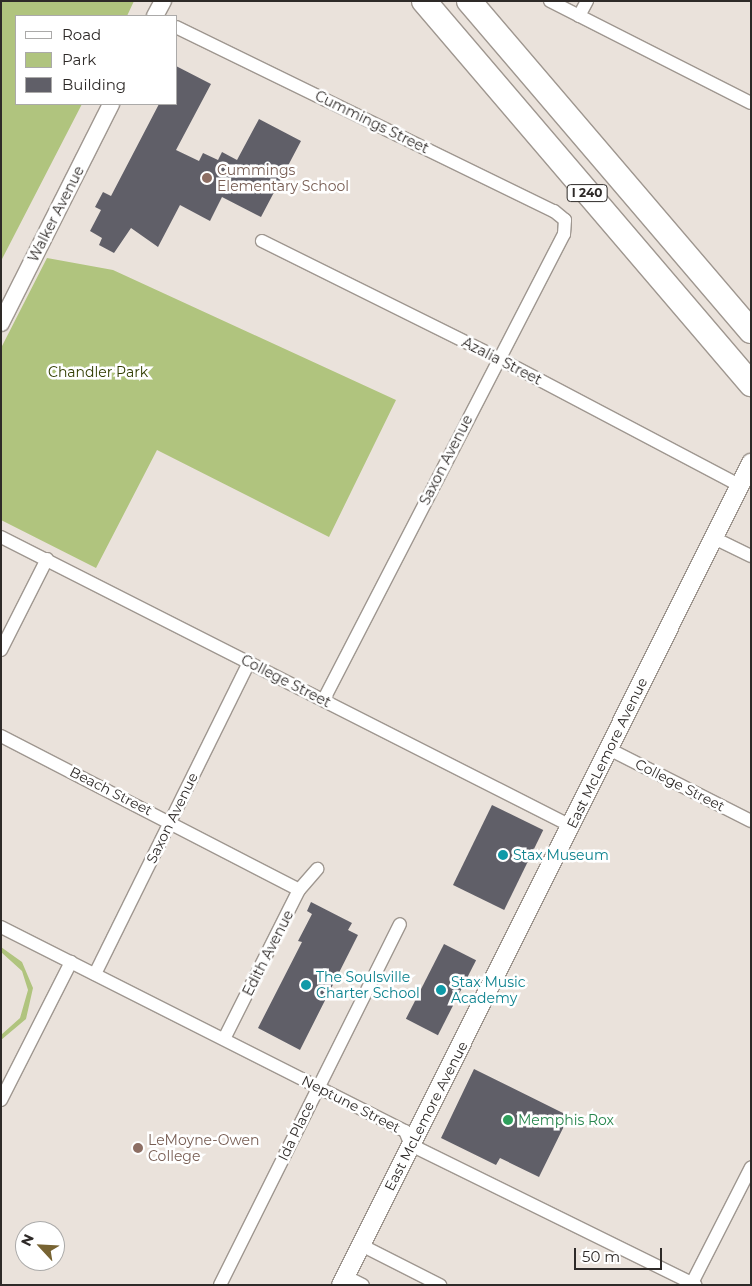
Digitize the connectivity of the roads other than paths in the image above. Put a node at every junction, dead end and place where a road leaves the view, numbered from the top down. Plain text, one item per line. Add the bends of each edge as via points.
1 (163, 1) edge
2 (424, 1) edge
3 (469, 1) edge
4 (550, 1) edge
5 (587, 1) edge
6 (156, 15) edge
7 (580, 16) junction
8 (178, 28) edge
9 (751, 103) edge
10 (110, 105) edge
11 (565, 220) joint
12 (262, 241) dead end
13 (1, 323) edge
14 (751, 331) edge
15 (498, 358) junction
16 (751, 384) edge
17 (751, 463) edge
18 (739, 486) junction
19 (1, 537) edge
20 (714, 538) junction
21 (751, 556) edge
22 (46, 559) junction
23 (1, 650) edge
24 (249, 662) junction
25 (324, 699) junction
26 (1, 736) edge
27 (609, 749) junction
28 (170, 821) junction
29 (751, 821) edge
30 (571, 826) junction
31 (318, 870) dead end
32 (299, 890) junction
33 (400, 924) dead end
34 (1, 927) edge
35 (71, 962) junction
36 (95, 974) junction
37 (224, 1040) junction
38 (317, 1087) junction
39 (1, 1100) edge
40 (411, 1145) junction
41 (751, 1166) edge
42 (361, 1245) junction
43 (343, 1280) edge
44 (692, 1284) edge
45 (220, 1285) edge
46 (363, 1285) edge
47 (440, 1285) edge

1 - 6 street
2 - 16 highway, I 240
3 - 14 highway, I 240
4 - 7 street
5 - 7 street
7 - 9 street
8 - 11 street, Cummings Street via 554,211
10 - 13 street, Walker Avenue
11 - 15 street, Saxon Avenue via 564,234
12 - 15 street, Azalia Street
15 - 18 street, Azalia Street
15 - 25 street, Saxon Avenue
17 - 18 main road, East McLemore Avenue
18 - 20 main road, East McLemore Avenue
19 - 22 street, College Street
20 - 21 street
20 - 27 main road, East McLemore Avenue
22 - 23 street
22 - 24 street, College Street
24 - 25 street, College Street
24 - 28 street, Saxon Avenue
25 - 30 street, College Street
26 - 28 street, Beach Street
27 - 29 street, College Street
27 - 30 main road, East McLemore Avenue
28 - 32 street, Beach Street
28 - 36 street, Saxon Avenue
30 - 40 main road, East McLemore Avenue
31 - 32 street, Edith Avenue
32 - 37 street, Edith Avenue
33 - 38 street, Ida Place
34 - 35 street, Neptune Street
35 - 36 street, Neptune Street
35 - 39 street
36 - 37 street, Neptune Street
37 - 38 street, Neptune Street
38 - 40 street, Neptune Street via 406,1131
38 - 45 street, Ida Place
40 - 42 main road, East McLemore Avenue
40 - 44 street, Neptune Street
41 - 44 street
42 - 43 main road, East McLemore Avenue
42 - 47 street
43 - 46 street

